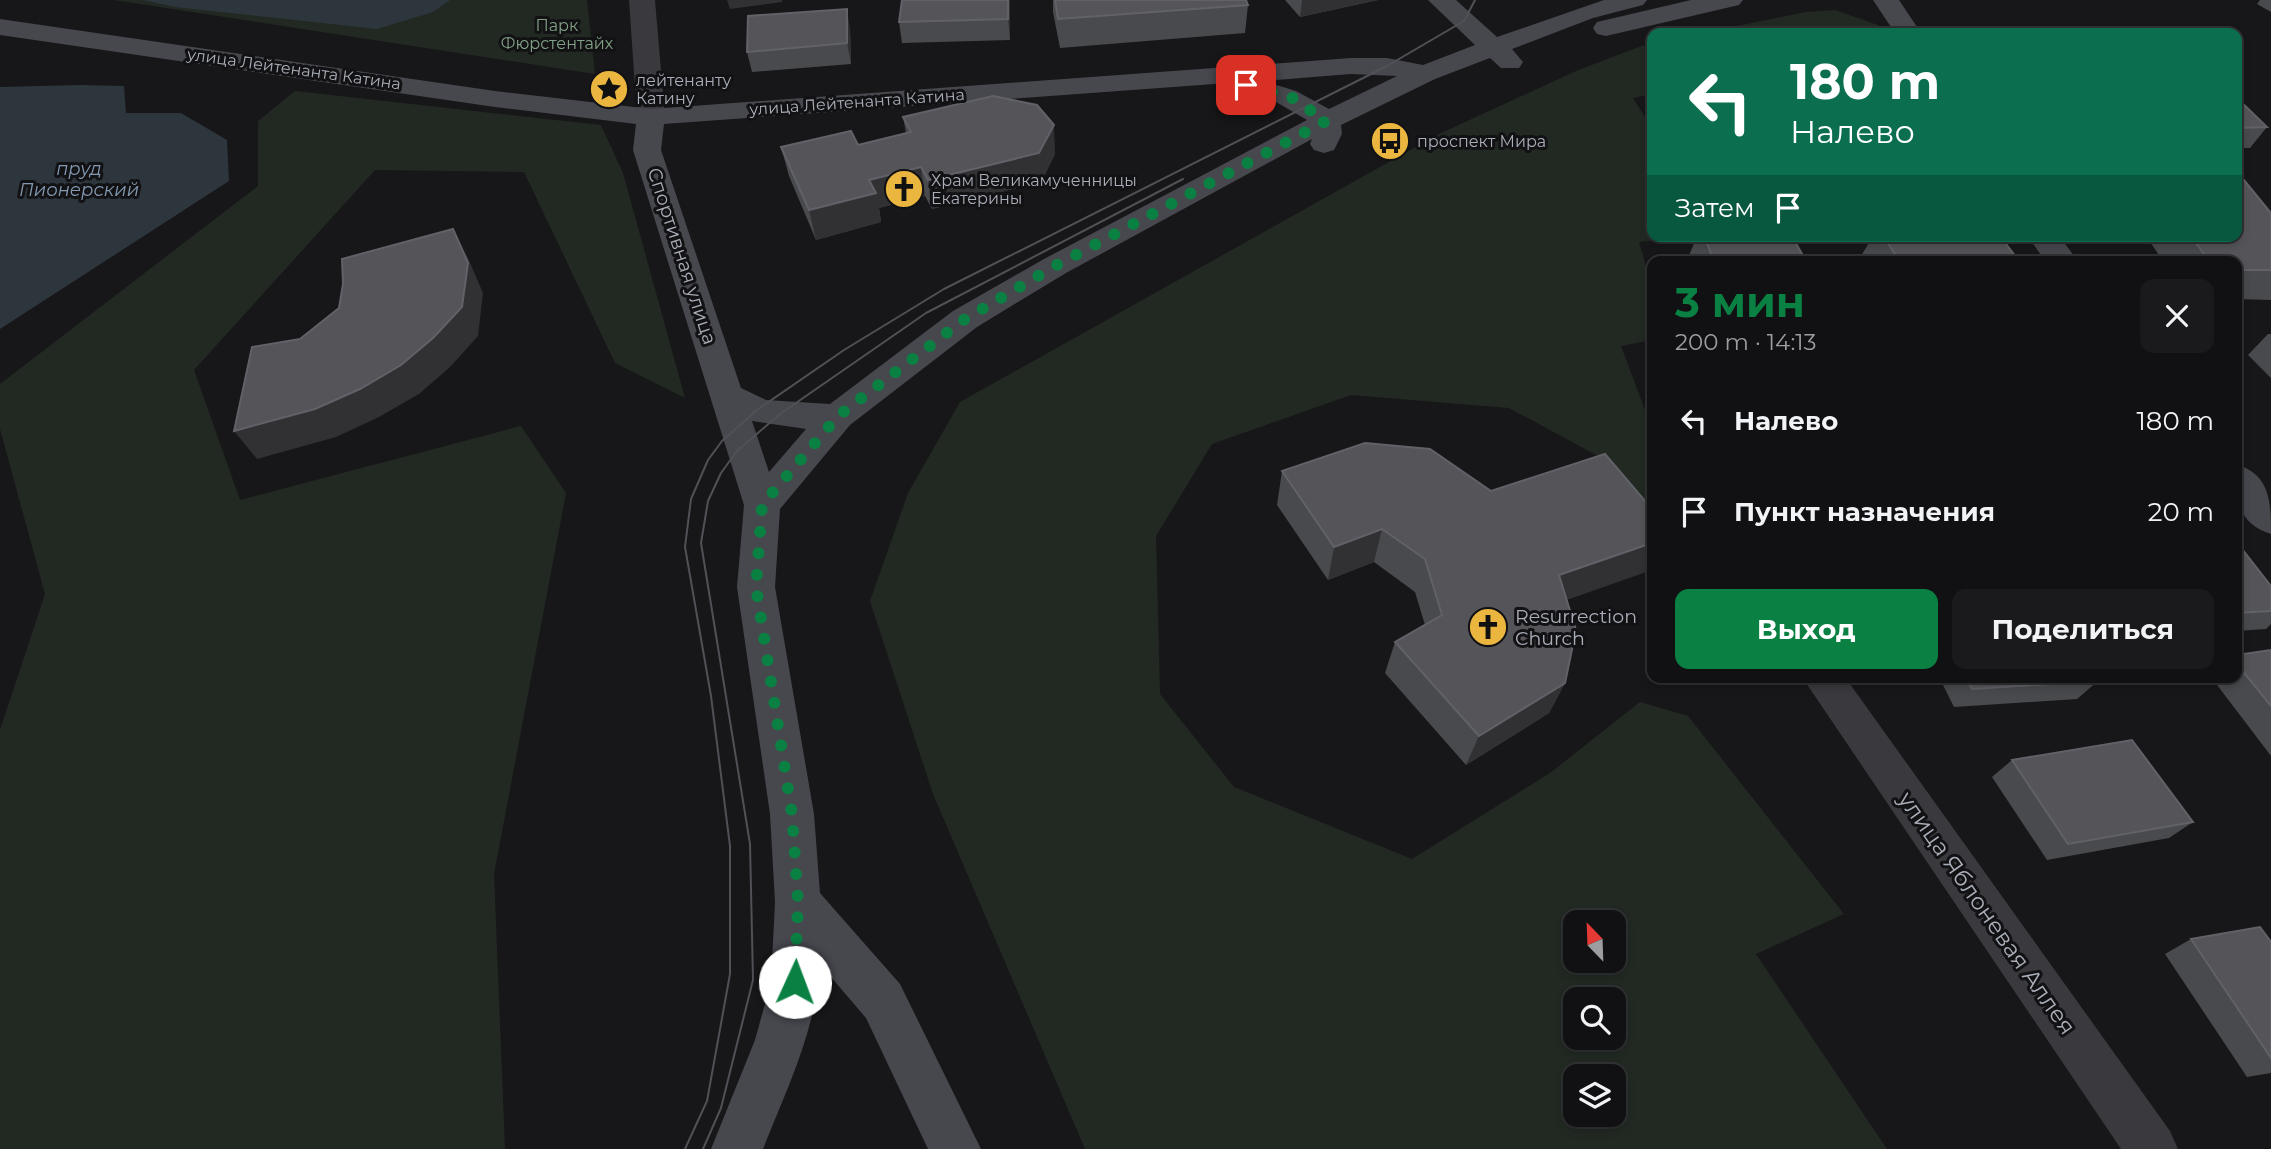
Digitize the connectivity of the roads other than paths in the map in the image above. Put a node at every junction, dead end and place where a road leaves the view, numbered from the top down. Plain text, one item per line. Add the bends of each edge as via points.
1 (642, 0) edge
2 (1441, 0) edge
3 (1634, 0) edge
4 (1730, 0) edge
5 (1886, 0) edge
6 (0, 27) edge
7 (1905, 28) edge
8 (1502, 55) junction
9 (1425, 73) junction
10 (1195, 78) junction
11 (651, 117) junction
12 (1324, 135) junction
13 (2048, 242) edge
14 (2058, 256) edge
15 (727, 395) junction
16 (838, 416) junction
17 (2242, 484) edge
18 (762, 505) junction
19 (2271, 520) edge
20 (1826, 683) edge
21 (798, 902) junction
22 (737, 1149) edge
23 (955, 1149) edge
24 (2152, 1149) edge

1 - 11 street, Спортивная улица
2 - 8 street
3 - 8 street via 1584,13
4 - 8 street
5 - 7 street
6 - 11 street, улица Лейтенанта Катина via 495,99
8 - 9 street
8 - 12 street
9 - 10 street, улица Лейтенанта Катина via 1351,66
9 - 12 street
10 - 11 street, улица Лейтенанта Катина
10 - 12 street via 1262,87 1291,97
11 - 15 street, Спортивная улица via 648,150
12 - 16 street via 1255,185 1055,266 965,319
13 - 14 street
15 - 16 street via 757,410 795,417
15 - 18 street, Спортивная улица
16 - 18 street
17 - 19 street
18 - 21 street via 756,587 792,814
20 - 24 street, улица Яблоневая Аллея
21 - 22 street via 795,982 780,1040
21 - 23 street via 883,1001

